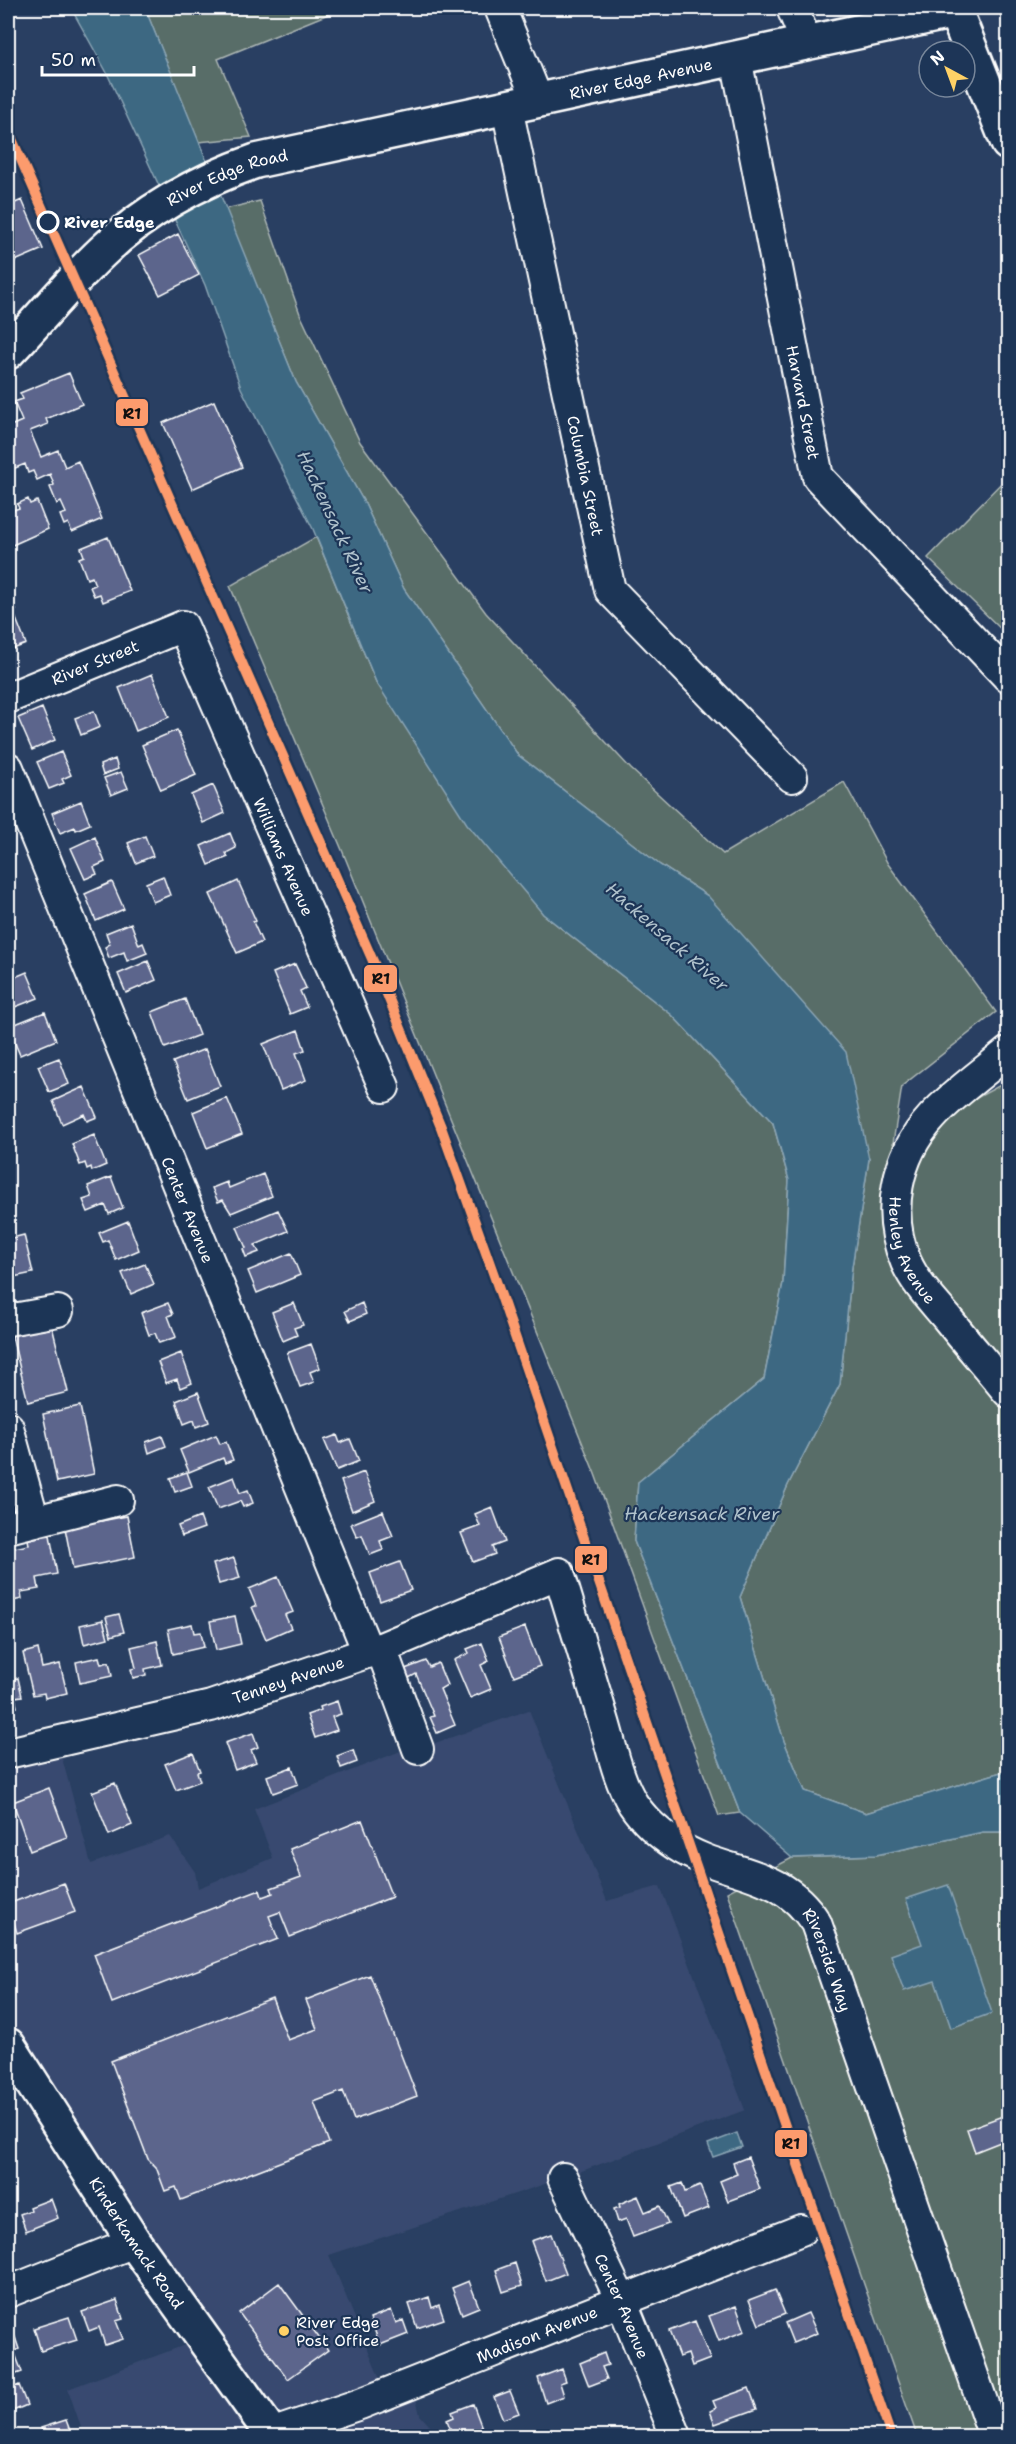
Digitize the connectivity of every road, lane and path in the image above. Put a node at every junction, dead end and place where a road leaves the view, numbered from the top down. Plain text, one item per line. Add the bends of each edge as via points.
1 (500, 8) edge
2 (792, 8) edge
3 (954, 9) edge
4 (807, 43) junction
5 (736, 58) junction
6 (538, 101) junction
7 (1002, 107) edge
8 (507, 108) junction
9 (1008, 143) edge
10 (326, 147) joint
11 (8, 352) edge
12 (183, 626) joint
13 (1008, 677) edge
14 (8, 698) edge
15 (8, 768) edge
16 (792, 777) dead end
17 (1008, 1052) edge
18 (384, 1087) dead end
19 (58, 1311) dead end
20 (8, 1320) edge
21 (1008, 1392) edge
22 (8, 1427) edge
23 (118, 1500) dead end
24 (21, 1524) edge
25 (559, 1573) joint
26 (374, 1650) junction
27 (418, 1749) dead end
28 (8, 1753) edge
29 (8, 2045) edge
30 (563, 2178) dead end
31 (801, 2230) dead end
32 (134, 2242) junction
33 (8, 2292) edge
34 (621, 2300) junction
35 (272, 2435) edge
36 (676, 2436) edge
37 (994, 2436) edge

1 - 6 street
2 - 4 street
3 - 4 main road, River Edge Avenue
3 - 7 main road
4 - 5 main road, River Edge Avenue
5 - 6 main road, River Edge Avenue
5 - 13 street, Harvard Street via 818,477
6 - 8 main road, River Edge Avenue
7 - 9 main road
8 - 10 main road, River Edge Avenue
8 - 16 street, Columbia Street via 610,590
10 - 11 main road, River Edge Road via 256,161 187,189 103,251
12 - 14 street, River Street
12 - 18 street, Williams Avenue
15 - 26 street, Center Avenue
17 - 21 street, Henley Avenue via 941,1108 917,1136 902,1166 895,1208 906,1262 919,1284
19 - 20 street
22 - 24 street
23 - 24 street
25 - 26 street, Tenney Avenue
25 - 37 street, Riverside Way via 618,1769 632,1802 675,1845 776,1883 805,1905 816,1923
26 - 27 street, Center Avenue
26 - 28 street, Tenney Avenue via 211,1706
29 - 32 main road, Kinderkamack Road
30 - 34 street, Center Avenue
31 - 34 street, Madison Avenue
32 - 33 street
32 - 35 main road, Kinderkamack Road
34 - 35 street, Madison Avenue
34 - 36 street, Center Avenue

